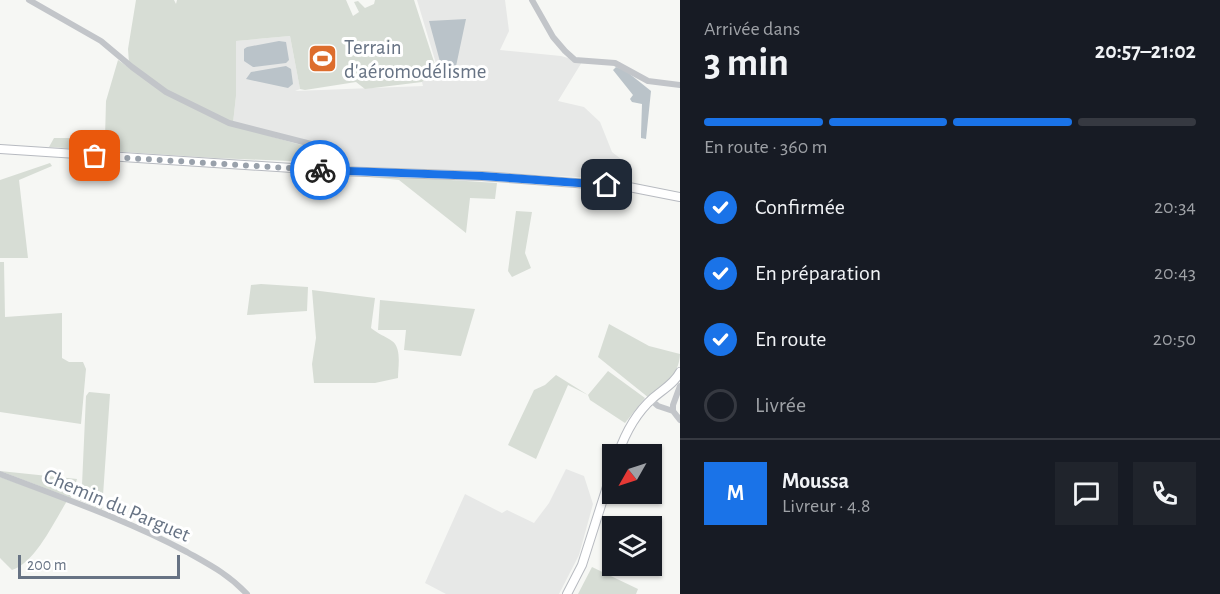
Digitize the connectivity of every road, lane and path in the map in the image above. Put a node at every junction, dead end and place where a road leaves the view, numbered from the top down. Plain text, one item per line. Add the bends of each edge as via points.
1 (29, 0) edge
2 (532, 0) edge
3 (680, 85) edge
4 (0, 149) edge
5 (338, 171) junction
6 (680, 197) edge
7 (679, 379) edge
8 (651, 400) junction
9 (673, 411) junction
10 (680, 420) edge
11 (622, 444) edge
12 (0, 474) edge
13 (602, 502) edge
14 (247, 594) edge
15 (567, 594) edge

1 - 5 street via 101,41 166,92 229,123 311,144 327,155
2 - 3 street via 553,37 575,60 615,63 648,81
4 - 5 street
5 - 6 street via 629,187
7 - 8 street
7 - 9 street
8 - 9 street
8 - 11 street via 640,411
9 - 10 street
12 - 14 street, Chemin du Parguet via 157,536 225,574
13 - 15 street via 582,565

